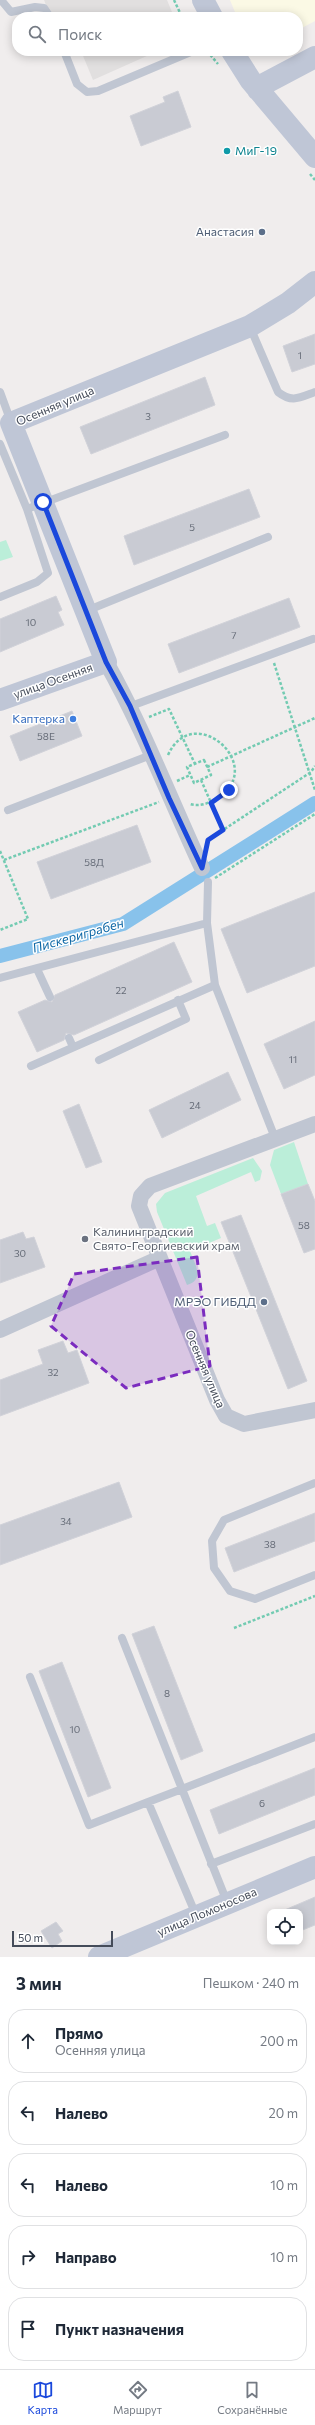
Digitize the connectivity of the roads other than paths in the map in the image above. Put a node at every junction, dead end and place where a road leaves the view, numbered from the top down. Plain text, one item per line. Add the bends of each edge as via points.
1 (1, 0) edge
2 (203, 0) edge
3 (47, 12) edge
4 (209, 12) edge
5 (66, 56) edge
6 (181, 56) edge
7 (235, 56) edge
8 (315, 57) edge
9 (258, 90) junction
10 (315, 157) edge
11 (315, 282) edge
12 (250, 326) junction
13 (0, 392) edge
14 (315, 392) edge
15 (11, 423) junction
16 (225, 435) dead end
17 (0, 444) edge
18 (35, 505) junction
19 (268, 537) dead end
20 (0, 597) edge
21 (85, 611) junction
22 (313, 638) dead end
23 (106, 662) junction
24 (0, 700) edge
25 (130, 706) junction
26 (159, 756) junction
27 (8, 810) dead end
28 (205, 875) joint
29 (207, 923) junction
30 (38, 969) junction
31 (0, 978) edge
32 (215, 985) junction
33 (50, 997) dead end
34 (178, 1000) junction
35 (69, 1038) dead end
36 (73, 1047) junction
37 (99, 1060) dead end
38 (31, 1066) dead end
39 (315, 1124) edge
40 (275, 1138) junction
41 (160, 1258) junction
42 (0, 1330) edge
43 (315, 1410) edge
44 (315, 1483) edge
45 (315, 1575) edge
46 (122, 1638) dead end
47 (30, 1677) dead end
48 (315, 1737) edge
49 (182, 1789) junction
50 (148, 1802) junction
51 (315, 1824) edge
52 (212, 1864) junction
53 (315, 1867) edge
54 (227, 1903) junction
55 (196, 1916) junction
56 (99, 1957) edge

1 - 3 lane via 11,12 35,7 44,8
2 - 4 street
5 - 6 lane via 77,84 87,92 98,91
7 - 9 street
8 - 9 street via 264,84
9 - 10 street
11 - 12 street, Осенняя улица via 288,303
12 - 14 lane via 278,392 286,399 297,399
12 - 15 street, Осенняя улица
13 - 15 lane
15 - 18 street, Осенняя улица
16 - 18 lane
17 - 18 lane
18 - 20 lane via 48,573 38,582
18 - 21 street, Осенняя улица
19 - 21 lane
21 - 23 street, Осенняя улица
22 - 25 lane
23 - 24 street, улица Осенняя
23 - 25 street, Осенняя улица
25 - 26 street, Осенняя улица
26 - 27 lane
26 - 28 street, Осенняя улица via 170,791
28 - 29 lane
29 - 30 lane
29 - 32 lane
30 - 31 lane
30 - 33 lane
32 - 34 lane
32 - 40 lane
34 - 36 lane
34 - 37 lane via 186,1019
35 - 36 lane
36 - 38 lane
39 - 40 street, Осенняя улица
40 - 41 street, Осенняя улица via 150,1186 141,1196 139,1206
41 - 42 street
41 - 43 street, Осенняя улица via 217,1400 226,1416 244,1424
44 - 45 lane via 224,1520 212,1541 214,1568 230,1591 255,1599
46 - 49 lane
47 - 50 lane via 89,1825
48 - 49 lane
49 - 50 lane
49 - 52 lane
50 - 55 lane
51 - 52 lane
52 - 54 lane
53 - 54 street, улица Ломоносова
54 - 55 street, улица Ломоносова
55 - 56 street, улица Ломоносова

